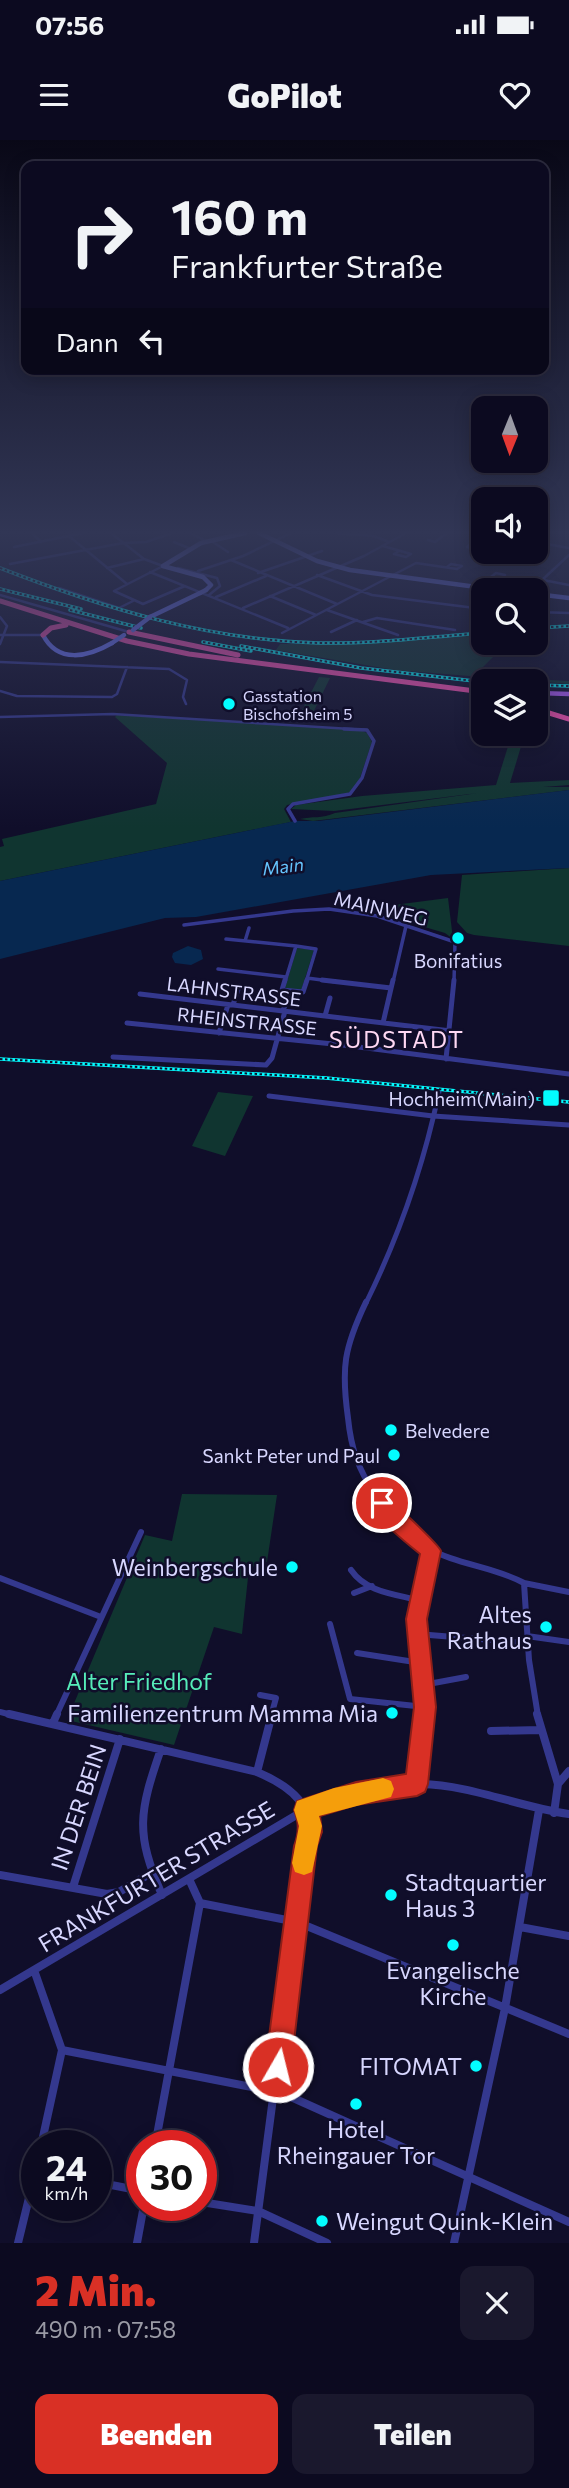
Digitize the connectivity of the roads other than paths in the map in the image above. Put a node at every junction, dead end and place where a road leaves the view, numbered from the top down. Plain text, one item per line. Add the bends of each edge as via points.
1 (42, 631) edge
2 (49, 631) edge
3 (92, 631) edge
4 (106, 631) edge
5 (125, 631) edge
6 (388, 631) edge
7 (128, 632) junction
8 (2, 635) edge
9 (43, 635) junction
10 (398, 635) dead end
11 (0, 644) edge
12 (0, 662) edge
13 (127, 667) junction
14 (309, 669) junction
15 (441, 686) junction
16 (464, 687) junction
17 (471, 688) edge
18 (471, 689) edge
19 (0, 691) edge
20 (548, 693) edge
21 (569, 694) edge
22 (186, 704) dead end
23 (548, 714) edge
24 (0, 717) edge
25 (569, 720) edge
26 (295, 821) dead end
27 (184, 925) dead end
28 (406, 926) junction
29 (249, 928) dead end
30 (226, 939) dead end
31 (245, 941) junction
32 (296, 946) junction
33 (218, 969) dead end
34 (286, 977) junction
35 (307, 978) junction
36 (239, 986) dead end
37 (391, 988) junction
38 (290, 991) junction
39 (140, 994) dead end
40 (330, 998) dead end
41 (231, 1005) junction
42 (284, 1011) junction
43 (325, 1016) junction
44 (127, 1023) dead end
45 (383, 1023) junction
46 (451, 1031) junction
47 (219, 1033) junction
48 (278, 1040) junction
49 (113, 1057) dead end
50 (446, 1059) junction
51 (569, 1074) edge
52 (439, 1092) dead end
53 (269, 1096) dead end
54 (433, 1116) junction
55 (569, 1125) edge
56 (375, 1494) dead end
57 (380, 1501) dead end
58 (141, 1532) dead end
59 (431, 1551) junction
60 (351, 1570) dead end
61 (0, 1578) edge
62 (524, 1583) junction
63 (372, 1586) junction
64 (569, 1592) edge
65 (354, 1593) dead end
66 (418, 1600) junction
67 (102, 1617) junction
68 (330, 1624) dead end
69 (417, 1634) junction
70 (527, 1640) junction
71 (569, 1642) edge
72 (357, 1653) dead end
73 (421, 1663) junction
74 (466, 1677) dead end
75 (423, 1685) junction
76 (260, 1695) dead end
77 (425, 1707) junction
78 (0, 1713) edge
79 (53, 1724) junction
80 (541, 1730) junction
81 (491, 1731) dead end
82 (120, 1739) junction
83 (161, 1749) junction
84 (569, 1771) edge
85 (257, 1772) junction
86 (417, 1784) junction
87 (558, 1784) junction
88 (305, 1810) junction
89 (539, 1810) junction
90 (554, 1813) junction
91 (569, 1814) edge
92 (151, 1873) junction
93 (0, 1875) edge
94 (189, 1879) junction
95 (73, 1886) junction
96 (162, 1895) junction
97 (200, 1903) junction
98 (297, 1923) junction
99 (520, 1927) junction
100 (569, 1936) edge
101 (34, 1970) junction
102 (0, 1990) edge
103 (505, 2007) junction
104 (569, 2034) edge
105 (62, 2050) junction
106 (168, 2070) junction
107 (275, 2091) junction
108 (44, 2130) edge
109 (158, 2130) edge
110 (468, 2175) junction
111 (217, 2205) edge
112 (258, 2211) junction
113 (23, 2221) edge
114 (141, 2221) edge
115 (569, 2222) edge
116 (18, 2243) edge
117 (137, 2243) edge
118 (254, 2243) edge
119 (327, 2243) edge
120 (454, 2243) edge

1 - 9 highway
2 - 9 highway
3 - 15 highway via 201,656
4 - 14 highway via 147,644
5 - 7 street
6 - 10 street
7 - 9 street, bridge via 81,656 53,651
7 - 14 highway
8 - 9 street
8 - 11 street
12 - 13 street
13 - 19 street via 112,697 17,696
13 - 22 street via 178,673 187,680
14 - 16 highway
15 - 16 highway
15 - 18 highway
16 - 17 highway
20 - 21 main road
23 - 25 highway
24 - 26 street via 113,714 367,730 374,741 358,789 348,796 293,804 288,809
27 - 28 street, MAINWEG via 330,909
28 - 37 street
28 - 46 street, MAINWEG via 455,942
29 - 31 street
30 - 31 street
31 - 32 street
32 - 34 street
32 - 35 street via 316,949
33 - 34 street
34 - 38 street via 282,990
35 - 37 street
35 - 38 street via 303,992
36 - 41 street
37 - 45 street
38 - 42 street
39 - 41 street, LAHNSTRASSE
40 - 43 street, LAHNSTRASSE
41 - 42 street, LAHNSTRASSE
41 - 47 street
42 - 43 street, LAHNSTRASSE
42 - 48 street
43 - 45 street, LAHNSTRASSE
44 - 47 street, RHEINSTRASSE
45 - 46 street, LAHNSTRASSE
46 - 50 street, MAINWEG
47 - 48 street, RHEINSTRASSE
48 - 49 street via 272,1058 262,1066
48 - 50 street, RHEINSTRASSE
50 - 51 street, RHEINSTRASSE
52 - 54 street
53 - 54 street
54 - 55 street
54 - 56 street via 396,1242 359,1315 343,1364 350,1446 356,1466
57 - 59 street
58 - 67 street
59 - 62 street via 506,1572
59 - 66 street
60 - 63 street
61 - 67 street
62 - 64 street
62 - 70 street
63 - 65 street
63 - 66 street
66 - 69 street
67 - 79 street
68 - 77 street via 350,1699
69 - 70 street
69 - 73 street
70 - 71 street
70 - 80 street via 530,1686
72 - 73 street
73 - 75 street
74 - 75 street
75 - 77 street
76 - 85 street via 276,1698
77 - 86 street
78 - 79 street
79 - 82 street
80 - 81 street
80 - 87 street
82 - 83 street
82 - 95 street, IN DER BEIN
83 - 85 street
83 - 92 street via 140,1814
84 - 87 street
85 - 88 street via 283,1787
86 - 88 street, FRANKFURTER STRASSE via 356,1794
86 - 89 street, FRANKFURTER STRASSE
87 - 90 street
88 - 94 street, FRANKFURTER STRASSE
88 - 98 street via 311,1826
89 - 90 street
89 - 99 street
90 - 91 street
92 - 95 street via 119,1892 107,1894
92 - 96 street
93 - 95 street
94 - 96 street, FRANKFURTER STRASSE
94 - 97 street
96 - 101 street, FRANKFURTER STRASSE
97 - 98 street
97 - 106 street
98 - 103 street
98 - 107 street
99 - 100 street
99 - 103 street
101 - 102 street, FRANKFURTER STRASSE
101 - 105 street
103 - 104 street
103 - 110 street
105 - 106 street
105 - 108 street
106 - 107 street
106 - 109 street
107 - 110 street
107 - 112 street
110 - 115 street
110 - 120 street
111 - 112 street
112 - 118 street
112 - 119 street
113 - 116 street
114 - 117 street

